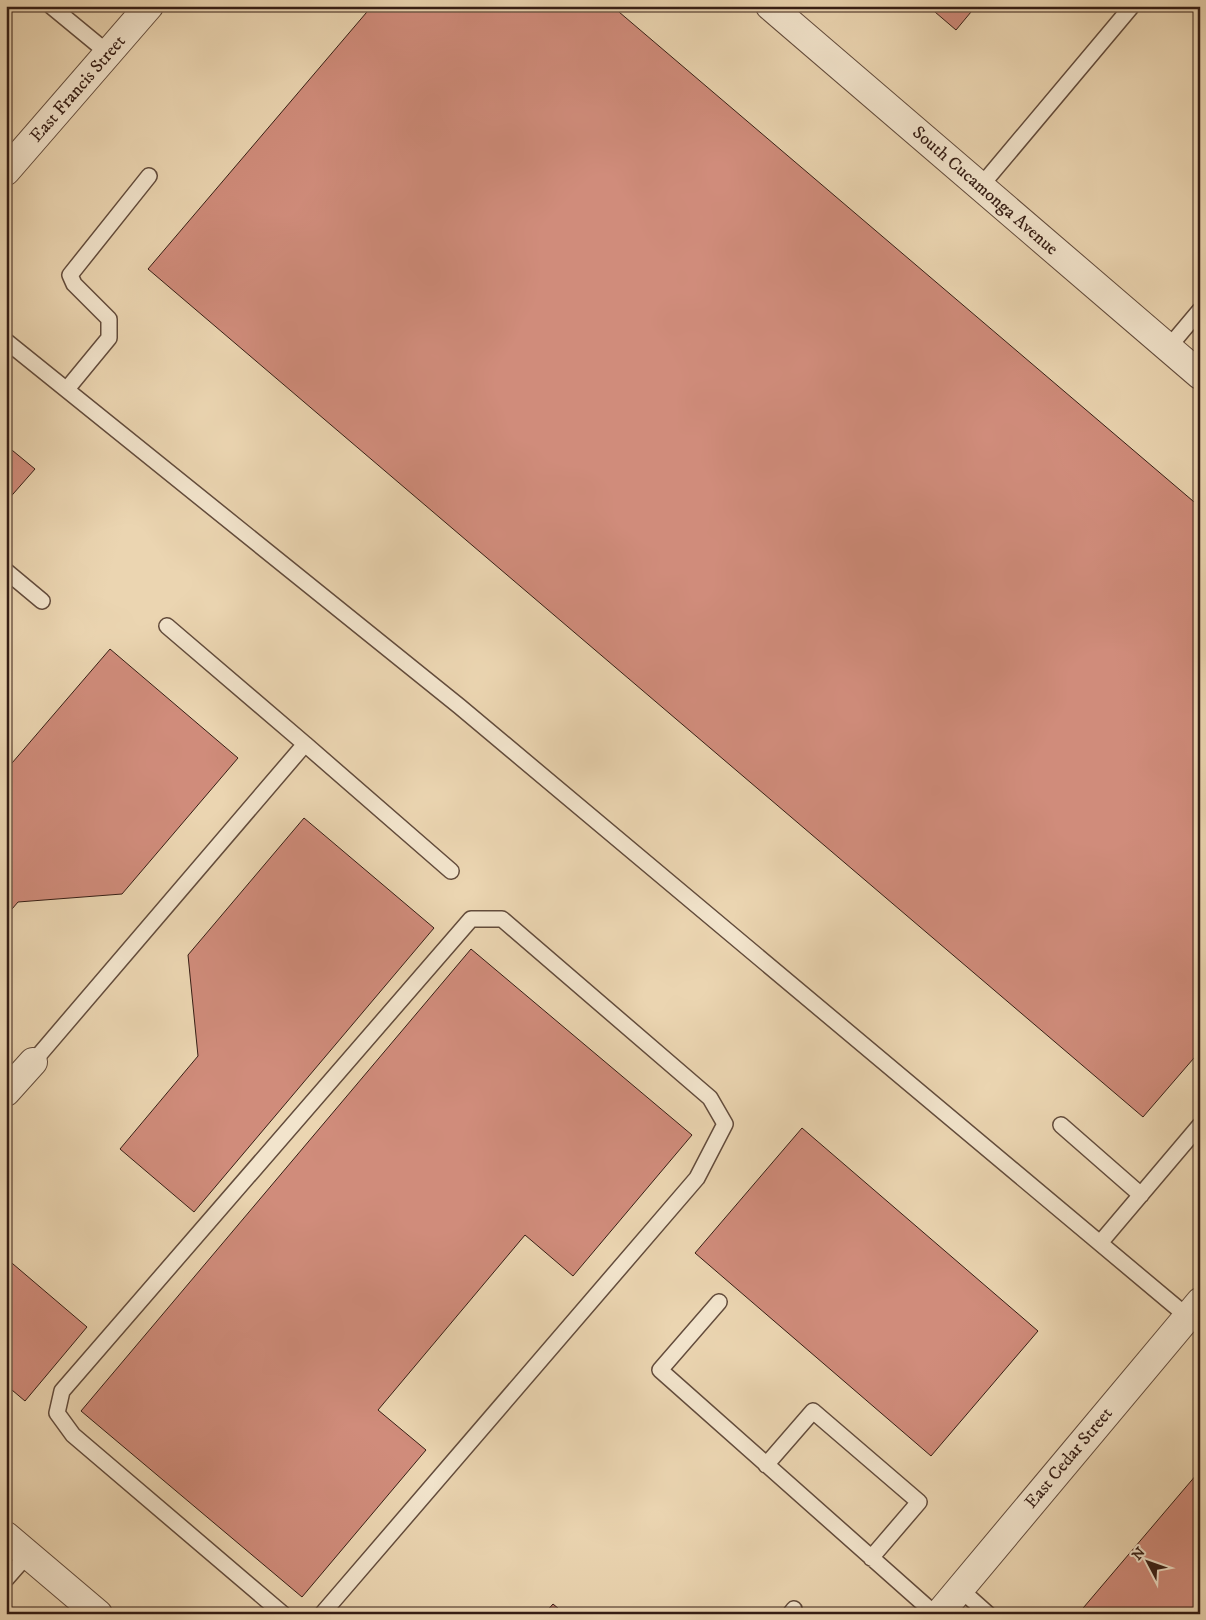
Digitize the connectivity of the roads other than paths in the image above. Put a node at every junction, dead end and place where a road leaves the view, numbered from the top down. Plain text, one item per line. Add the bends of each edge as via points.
1 (50, 6) edge
2 (149, 6) edge
3 (770, 6) edge
4 (1132, 6) edge
5 (108, 53) junction
6 (6, 171) edge
7 (149, 176) dead end
8 (980, 186) junction
9 (1200, 310) edge
10 (6, 340) edge
11 (1168, 348) junction
12 (1200, 375) edge
13 (67, 389) junction
14 (6, 571) edge
15 (42, 601) dead end
16 (167, 626) dead end
17 (304, 744) junction
18 (451, 871) dead end
19 (33, 1062) joint
20 (6, 1092) edge
21 (1061, 1125) dead end
22 (1200, 1125) edge
23 (1140, 1195) junction
24 (1100, 1243) junction
25 (719, 1302) dead end
26 (1194, 1309) edge
27 (766, 1465) junction
28 (6, 1536) edge
29 (28, 1554) junction
30 (871, 1558) junction
31 (6, 1579) edge
32 (960, 1589) junction
33 (98, 1614) edge
34 (283, 1614) edge
35 (322, 1614) edge
36 (935, 1614) edge
37 (939, 1614) edge
38 (988, 1614) edge

1 - 5 lane
2 - 5 street, East Francis Street
3 - 8 street, South Cucamonga Avenue
4 - 8 lane
5 - 6 street, East Francis Street
7 - 13 lane via 70,275 74,284 109,319 109,338
8 - 11 street, South Cucamonga Avenue
9 - 11 lane
10 - 13 lane
11 - 12 street, South Cucamonga Avenue
13 - 24 lane via 459,706
14 - 15 lane
16 - 17 lane
17 - 18 lane
17 - 19 lane
19 - 20 street
21 - 23 lane
22 - 23 lane
23 - 24 lane
24 - 26 lane
25 - 27 lane via 660,1370
26 - 32 street, East Cedar Street
27 - 30 lane
27 - 30 lane via 813,1411 919,1502
28 - 29 street
29 - 31 lane
29 - 33 street
30 - 36 lane
32 - 37 street, East Cedar Street
32 - 38 lane
34 - 35 lane via 74,1435 57,1413 62,1391 471,919 502,919 710,1098 725,1124 697,1178

